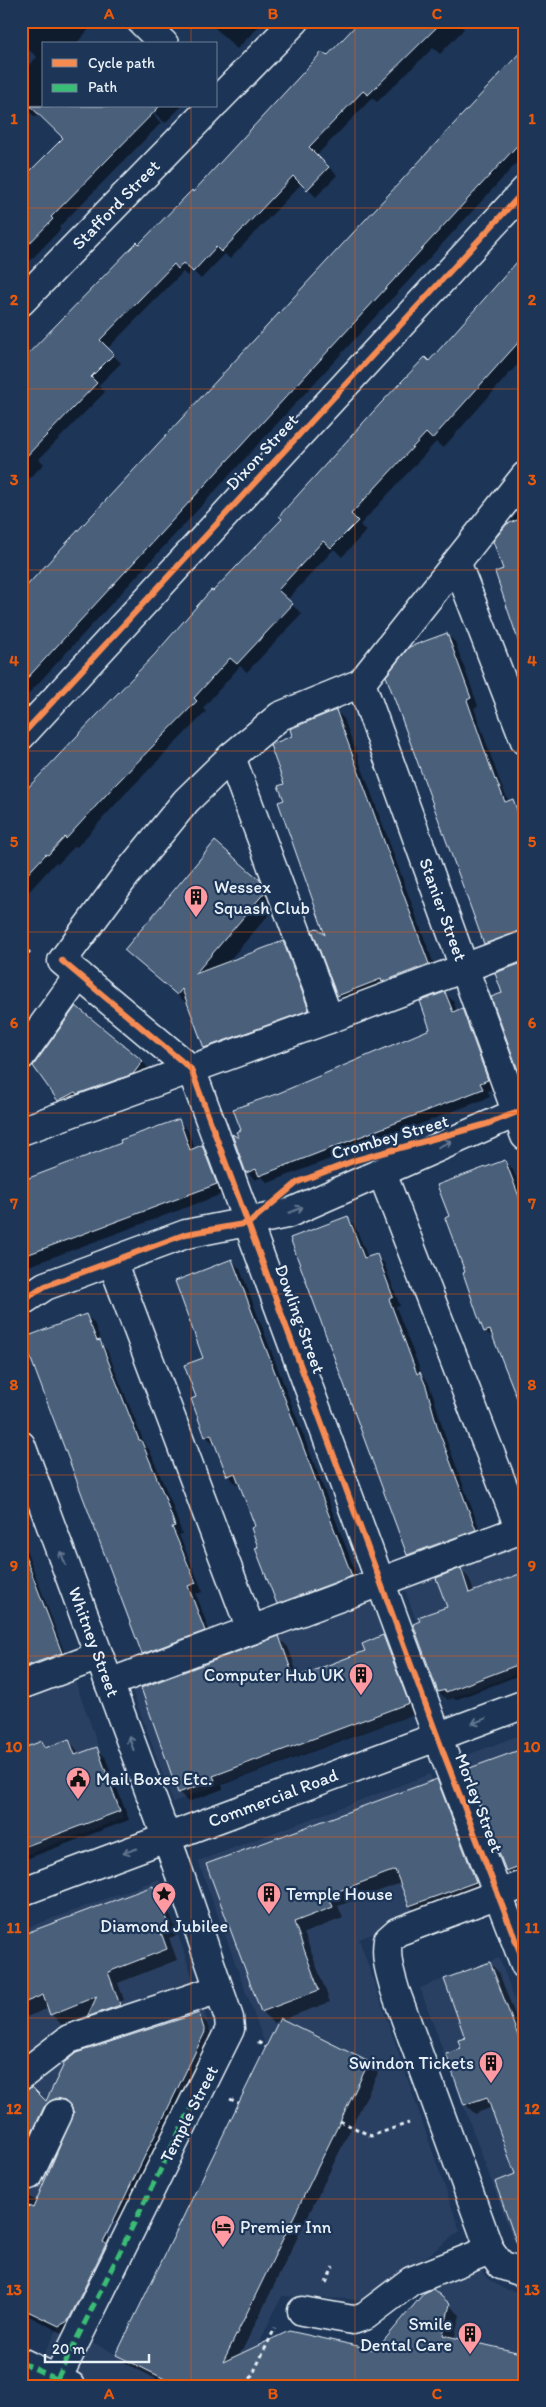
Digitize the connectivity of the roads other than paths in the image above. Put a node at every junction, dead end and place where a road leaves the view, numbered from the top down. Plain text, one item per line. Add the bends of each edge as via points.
1 (141, 21) edge
2 (295, 21) edge
3 (162, 42) edge
4 (218, 99) edge
5 (209, 108) edge
6 (525, 190) edge
7 (21, 302) edge
8 (525, 476) edge
9 (457, 564) junction
10 (361, 683) junction
11 (21, 736) edge
12 (525, 740) edge
13 (231, 757) junction
14 (525, 945) edge
15 (71, 968) junction
16 (463, 969) junction
17 (329, 1019) junction
18 (21, 1056) edge
19 (191, 1069) junction
20 (522, 1119) edge
21 (21, 1131) edge
22 (382, 1173) junction
23 (249, 1223) junction
24 (112, 1261) junction
25 (22, 1301) edge
26 (21, 1445) edge
27 (26, 1475) edge
28 (522, 1529) edge
29 (380, 1582) junction
30 (251, 1630) junction
31 (99, 1656) junction
32 (109, 1683) junction
33 (21, 1685) edge
34 (525, 1704) edge
35 (438, 1737) junction
36 (166, 1838) junction
37 (525, 1884) edge
38 (21, 1892) edge
39 (498, 1894) junction
40 (525, 1964) edge
41 (220, 1989) junction
42 (21, 2076) edge
43 (58, 2114) dead end
44 (29, 2158) edge
45 (490, 2250) junction
46 (525, 2273) edge
47 (302, 2311) dead end
48 (21, 2362) edge
49 (64, 2382) edge

1 - 3 street
2 - 4 street, Stafford Street
5 - 7 street, Stafford Street
6 - 11 street, Dixon Street
8 - 9 street
9 - 10 street
9 - 12 street
10 - 13 street via 280,716
10 - 16 street, Stanier Street
13 - 15 street via 180,809 126,875
13 - 17 street
14 - 16 street
15 - 18 street
15 - 19 street, Dowling Street
16 - 17 street
16 - 20 street, Stanier Street
17 - 19 street
19 - 21 street
19 - 23 street, Dowling Street
22 -> 20 street, Crombey Street
23 -> 22 street, Crombey Street via 287,1214
22 - 28 street
23 - 24 street, Crombey Street via 186,1234
23 - 29 street, Dowling Street
24 - 25 street, Crombey Street via 45,1286
24 - 30 street
26 - 27 street, Whitney Street
31 -> 27 street, Whitney Street
28 - 29 street
29 - 30 street
29 - 35 street, Dowling Street
30 - 32 street
31 - 32 street, Whitney Street
31 - 33 street
36 -> 32 street, Whitney Street
34 -> 35 street, Commercial Road
35 - 36 street, Commercial Road
35 - 39 street, Morley Street
36 -> 38 street, Commercial Road
36 - 41 street, Temple Street
37 - 39 street
39 - 40 street, Morley Street
39 - 45 street via 397,1932 388,1940 386,1953 438,2112
41 - 42 street via 69,2039
41 - 49 street, Temple Street via 230,2029
43 - 44 street
45 - 46 street via 500,2265
45 - 47 street via 411,2280 364,2316 353,2320
48 - 49 street

